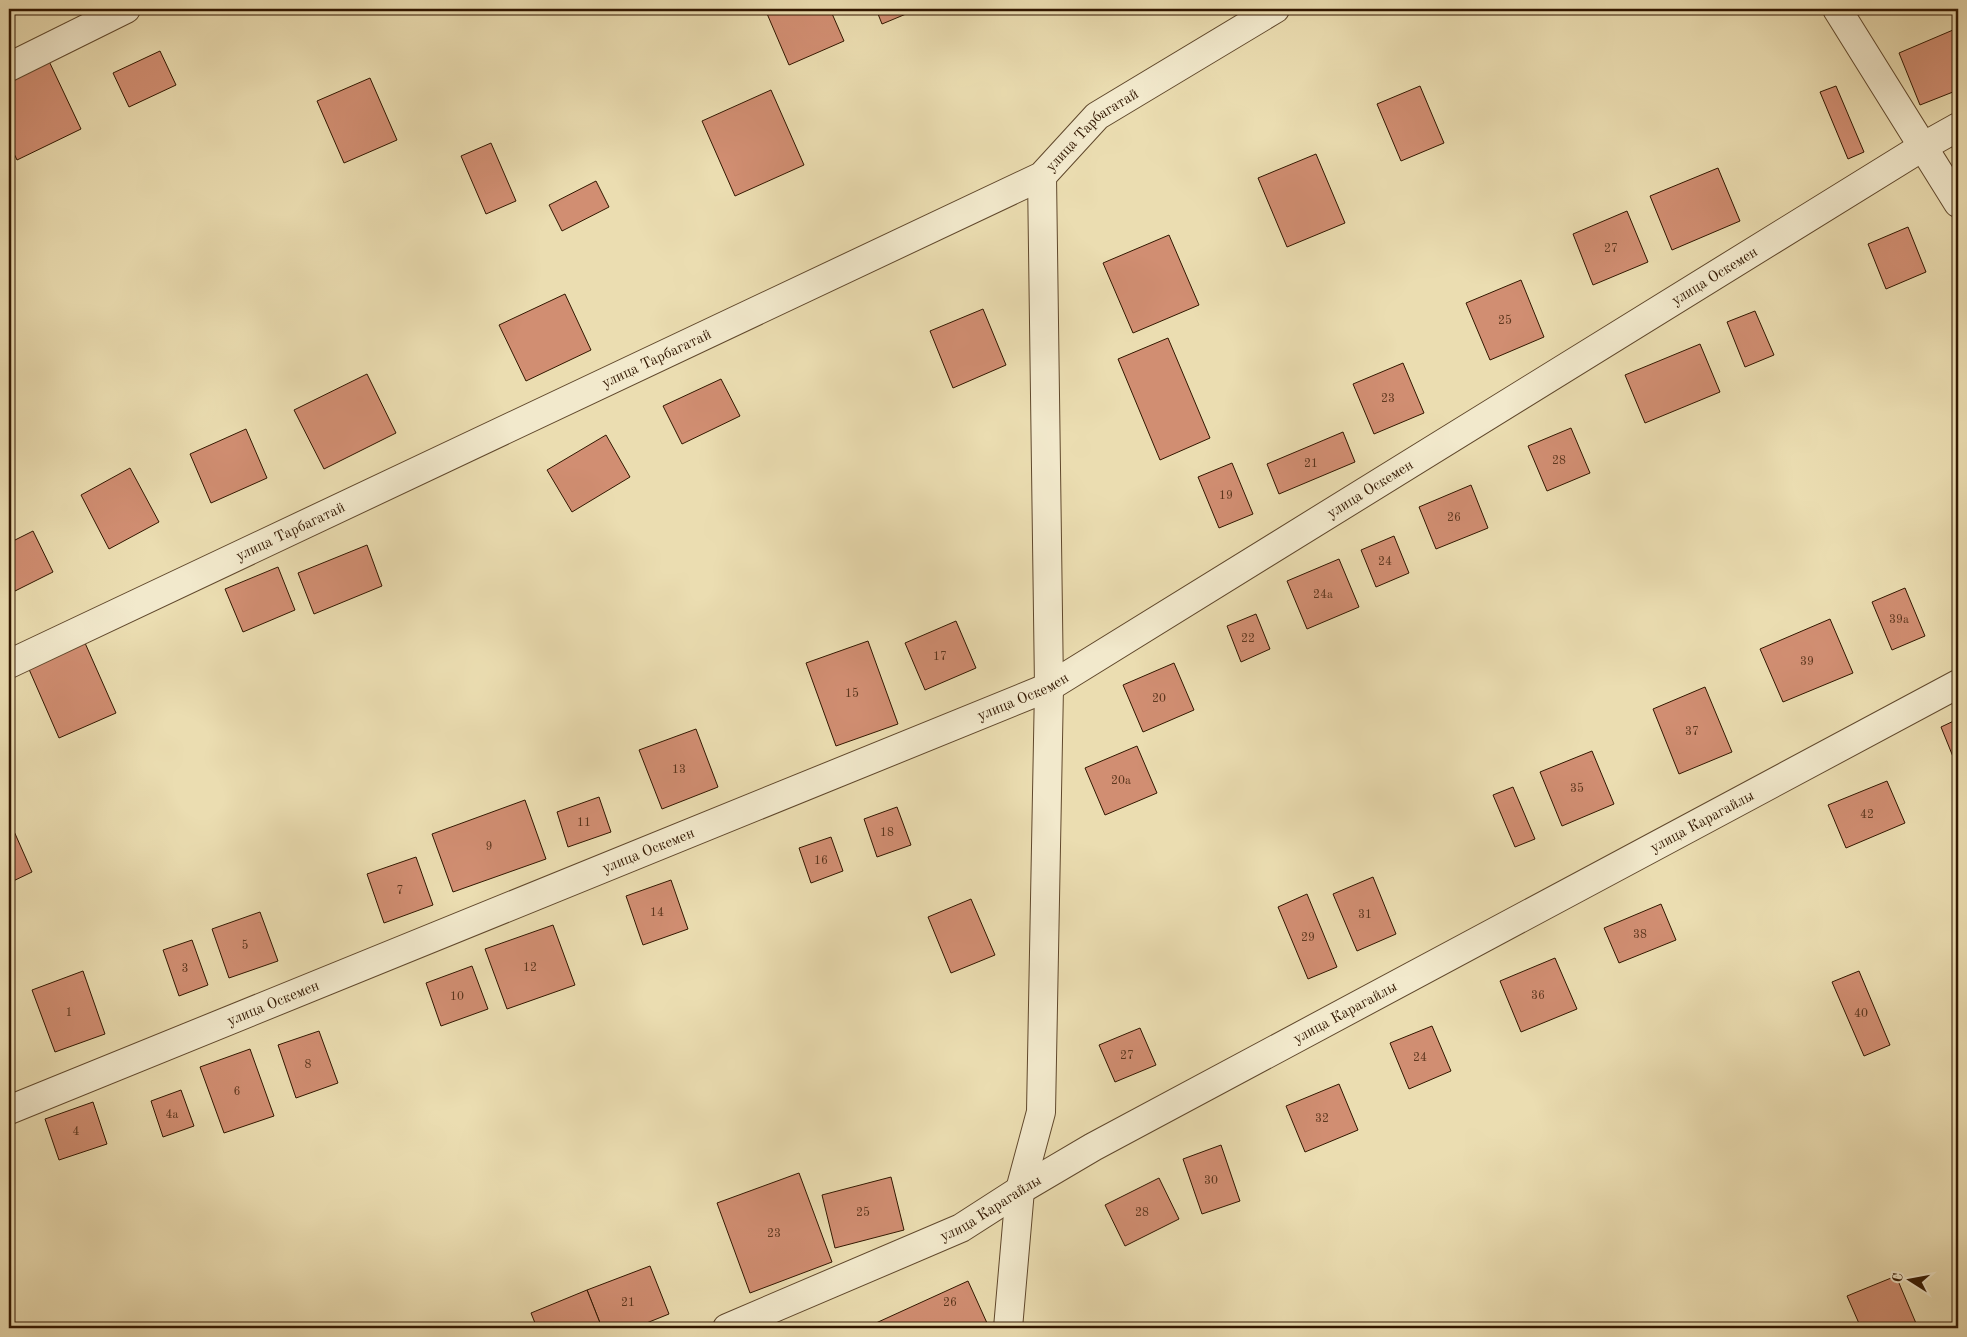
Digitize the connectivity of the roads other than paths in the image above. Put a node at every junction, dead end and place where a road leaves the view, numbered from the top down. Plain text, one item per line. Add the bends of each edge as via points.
1 (126, 9) edge
2 (1275, 9) edge
3 (1837, 9) edge
4 (9, 67) edge
5 (1958, 127) edge
6 (1924, 146) junction
7 (1042, 176) junction
8 (1958, 203) edge
9 (9, 664) edge
10 (1958, 684) edge
11 (1049, 687) junction
12 (9, 1110) edge
13 (1020, 1190) junction
14 (727, 1328) edge
15 (1008, 1328) edge

1 - 4 street
2 - 7 street, улица Тарбагатай via 1097,116
3 - 6 street
5 - 6 street, улица Оскемен
6 - 8 street
6 - 11 street, улица Оскемен
7 - 9 street, улица Тарбагатай
7 - 11 street
10 - 13 street, улица Карагайлы via 1093,1147
11 - 12 street, улица Оскемен
11 - 13 street via 1042,1112
13 - 14 street, улица Карагайлы via 961,1228
13 - 15 street

